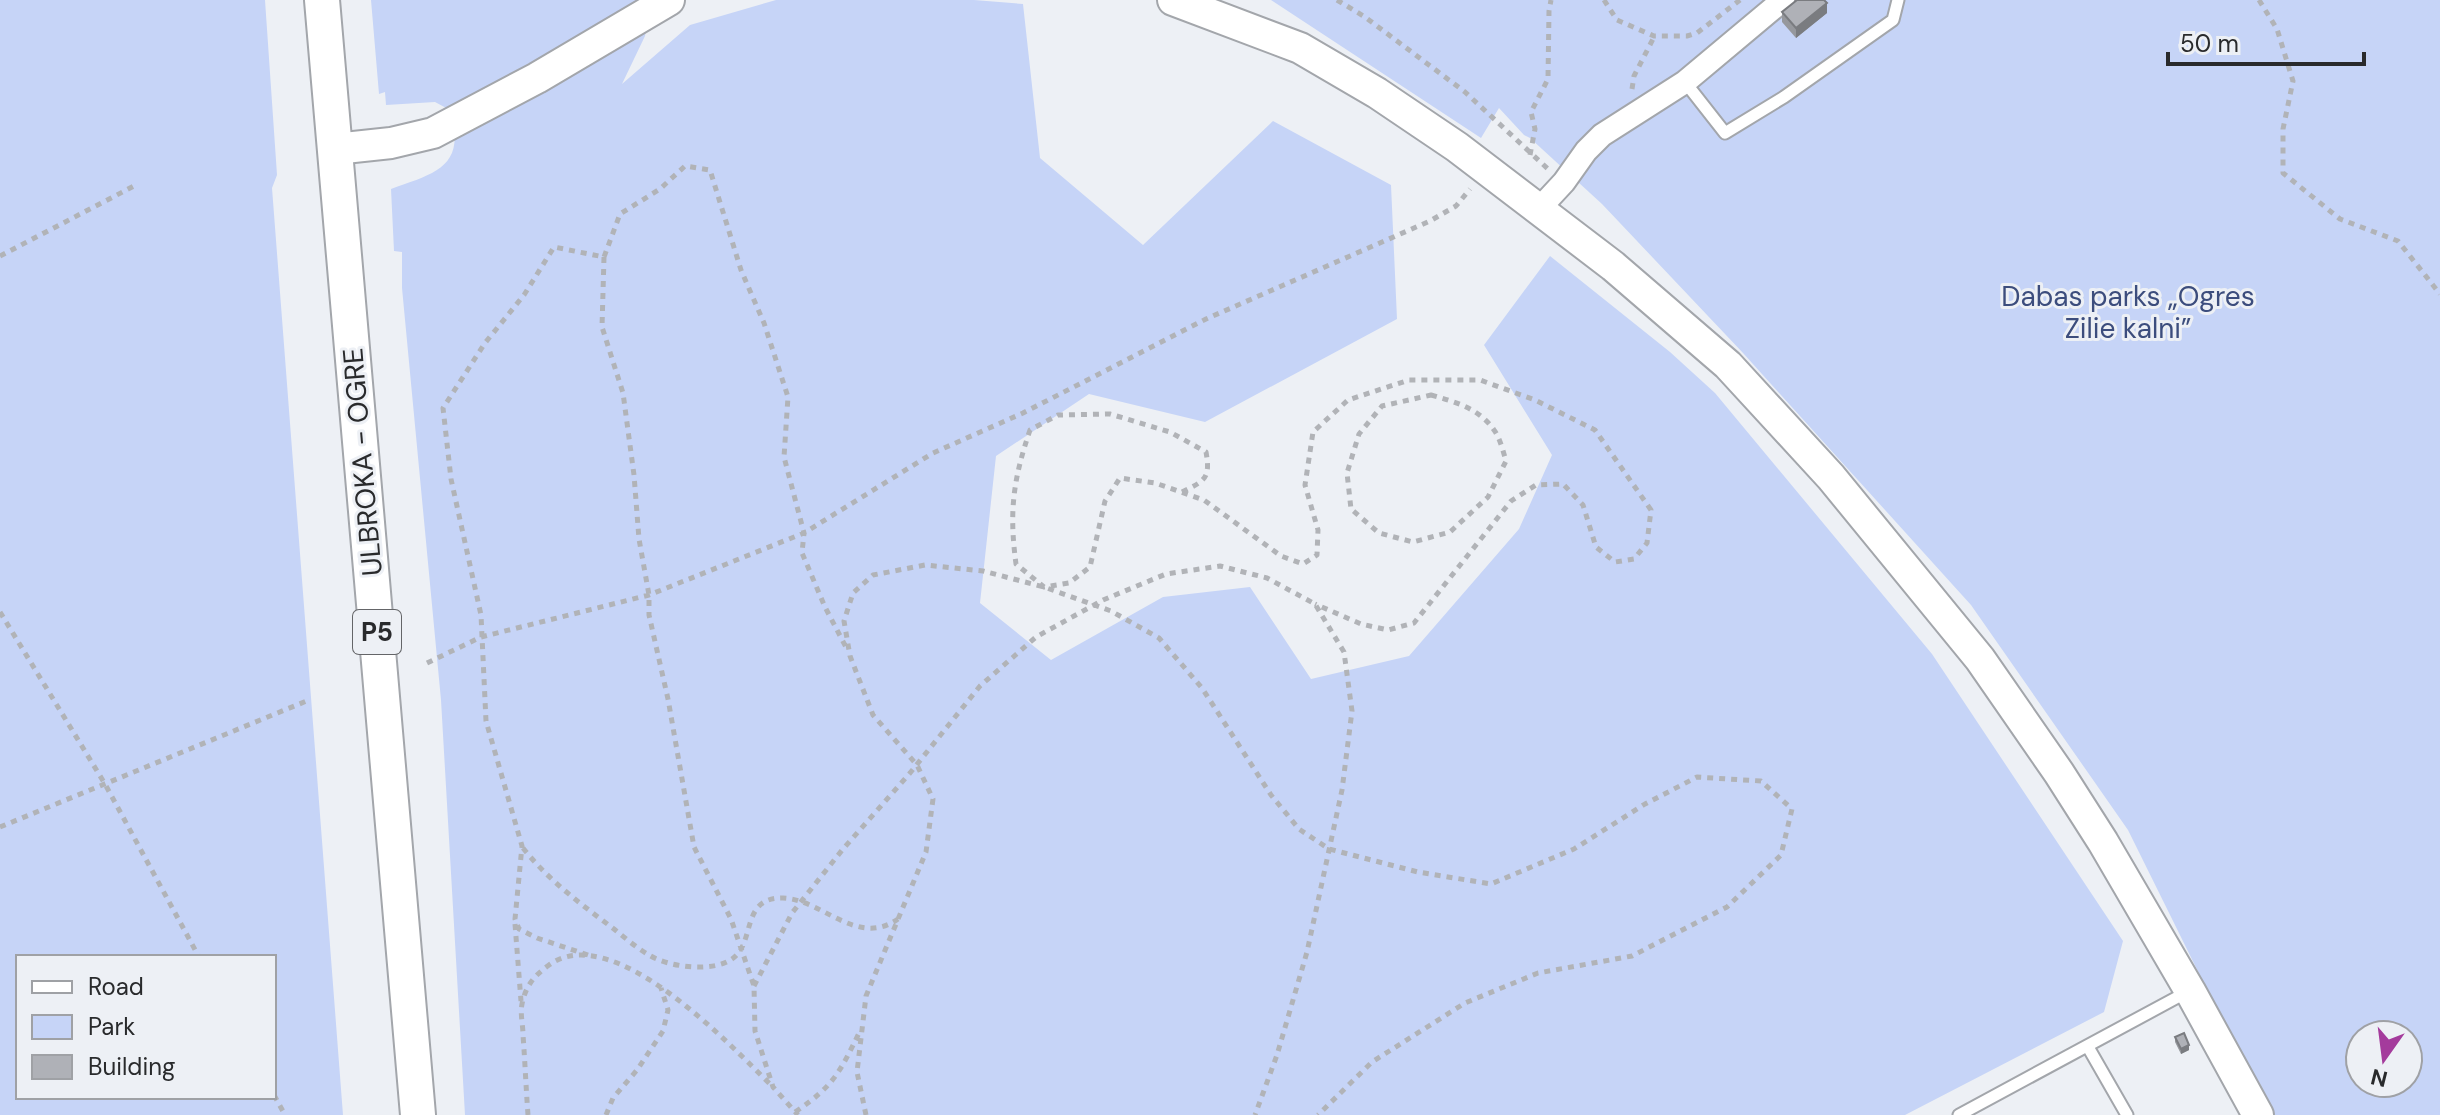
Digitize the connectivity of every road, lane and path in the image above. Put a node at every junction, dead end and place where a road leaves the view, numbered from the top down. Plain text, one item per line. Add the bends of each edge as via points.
1 (322, 0) edge
2 (669, 0) edge
3 (1173, 0) edge
4 (1337, 0) edge
5 (1551, 0) edge
6 (1604, 0) edge
7 (1740, 0) edge
8 (1783, 0) edge
9 (1898, 0) edge
10 (2259, 0) edge
11 (1654, 36) junction
12 (1685, 82) junction
13 (1637, 113) junction
14 (335, 149) junction
15 (1530, 155) junction
16 (1485, 169) junction
17 (1564, 182) junction
18 (134, 186) dead end
19 (1538, 210) junction
20 (0, 256) edge
21 (604, 257) junction
22 (2440, 294) edge
23 (1496, 431) joint
24 (1182, 492) junction
25 (804, 533) junction
26 (1044, 587) junction
27 (649, 595) junction
28 (1315, 604) junction
29 (1093, 606) junction
30 (0, 612) edge
31 (481, 637) junction
32 (850, 656) junction
33 (427, 663) dead end
34 (309, 700) dead end
35 (917, 765) junction
36 (105, 784) junction
37 (0, 827) edge
38 (522, 846) junction
39 (1329, 849) junction
40 (800, 902) junction
41 (515, 919) junction
42 (899, 919) junction
43 (741, 948) junction
44 (198, 955) edge
45 (588, 955) junction
46 (754, 986) junction
47 (661, 988) junction
48 (2190, 991) junction
49 (522, 1005) junction
50 (863, 1026) junction
51 (2088, 1047) junction
52 (773, 1087) junction
53 (796, 1114) edge
54 (418, 1115) edge
55 (528, 1115) edge
56 (606, 1115) edge
57 (866, 1115) edge
58 (1255, 1115) edge
59 (1318, 1115) edge
60 (1959, 1115) edge
61 (2127, 1115) edge
62 (2258, 1115) edge

1 - 14 main road, ULBROKA - OGRE / P5
2 - 14 street via 433,133
3 - 16 street via 1300,48 1377,93
4 - 15 path via 1465,92
5 - 15 path via 1548,79 1531,112 1535,129
6 - 11 path via 1617,20
7 - 11 path via 1697,33
8 - 12 street
9 - 12 lane via 1893,20 1725,133
10 - 22 path via 2277,29 2293,81 2283,129 2283,173 2340,219 2398,241
11 - 13 path via 1634,76 1631,102
12 - 13 street
13 - 17 street via 1602,135
14 - 54 main road, ULBROKA - OGRE / P5
15 - 17 path
16 - 19 street
16 - 25 path via 1456,206 1430,221 1206,319 933,453
17 - 19 street
18 - 20 path
19 - 48 street via 1613,266 1728,365 1831,477 1980,659 2103,842
21 - 25 path via 620,214 685,166 710,170 788,397 784,457
21 - 27 path via 602,327 623,393
21 - 31 path via 554,247 443,408
23 - 23 path via 1506,461 1488,497 1450,532 1413,542 1379,533 1351,509 1347,473 1359,434 1382,406 1431,395 1466,406
24 - 26 path via 1120,478 1105,501 1090,567 1069,583
24 - 26 path via 1203,482 1209,469 1206,452 1170,432 1110,414 1058,415 1030,430 1016,471 1012,530 1016,564
24 - 28 path via 1204,500 1281,556 1303,564 1317,555 1318,530 1305,485 1313,432 1348,400 1409,380 1480,380 1595,430 1651,510 1647,543 1634,559 1615,562 1596,547 1583,505 1563,484 1536,485 1511,501 1414,623 1388,630
25 - 27 path
25 - 32 path via 802,553
26 - 29 path
26 - 32 path via 983,571 925,565 873,575 853,593 844,621
27 - 31 path
27 - 43 path via 694,847
28 - 29 path via 1267,578 1220,566 1166,574
28 - 39 path via 1344,652 1352,711
29 - 35 path via 1036,637 980,686
29 - 39 path via 1159,638 1202,688 1271,795 1299,829
30 - 36 path
31 - 33 path
31 - 38 path via 486,721
32 - 35 path via 873,715
34 - 36 path
35 - 40 path
35 - 42 path via 933,799 926,852
36 - 37 path
36 - 44 path
38 - 41 path
38 - 43 path via 579,902 650,956 679,966 707,967 732,959
39 - 58 path via 1307,952
39 - 59 path via 1491,884 1574,849 1697,777 1761,781 1792,809 1781,855 1727,907 1632,956 1538,973 1465,1003 1372,1062
40 - 42 path via 869,929
40 - 43 path via 783,898 755,910
40 - 46 path
41 - 45 path via 519,929 537,938
41 - 49 path
42 - 50 path via 866,996
43 - 46 path
45 - 47 path via 624,964
45 - 49 path via 556,960 532,977
46 - 52 path via 755,1031
47 - 52 path
47 - 56 path via 668,1010 663,1031
48 - 51 lane
48 - 62 street
49 - 55 path
50 - 53 path via 841,1070
50 - 57 path via 857,1072
51 - 60 lane
51 - 61 lane
52 - 53 path

